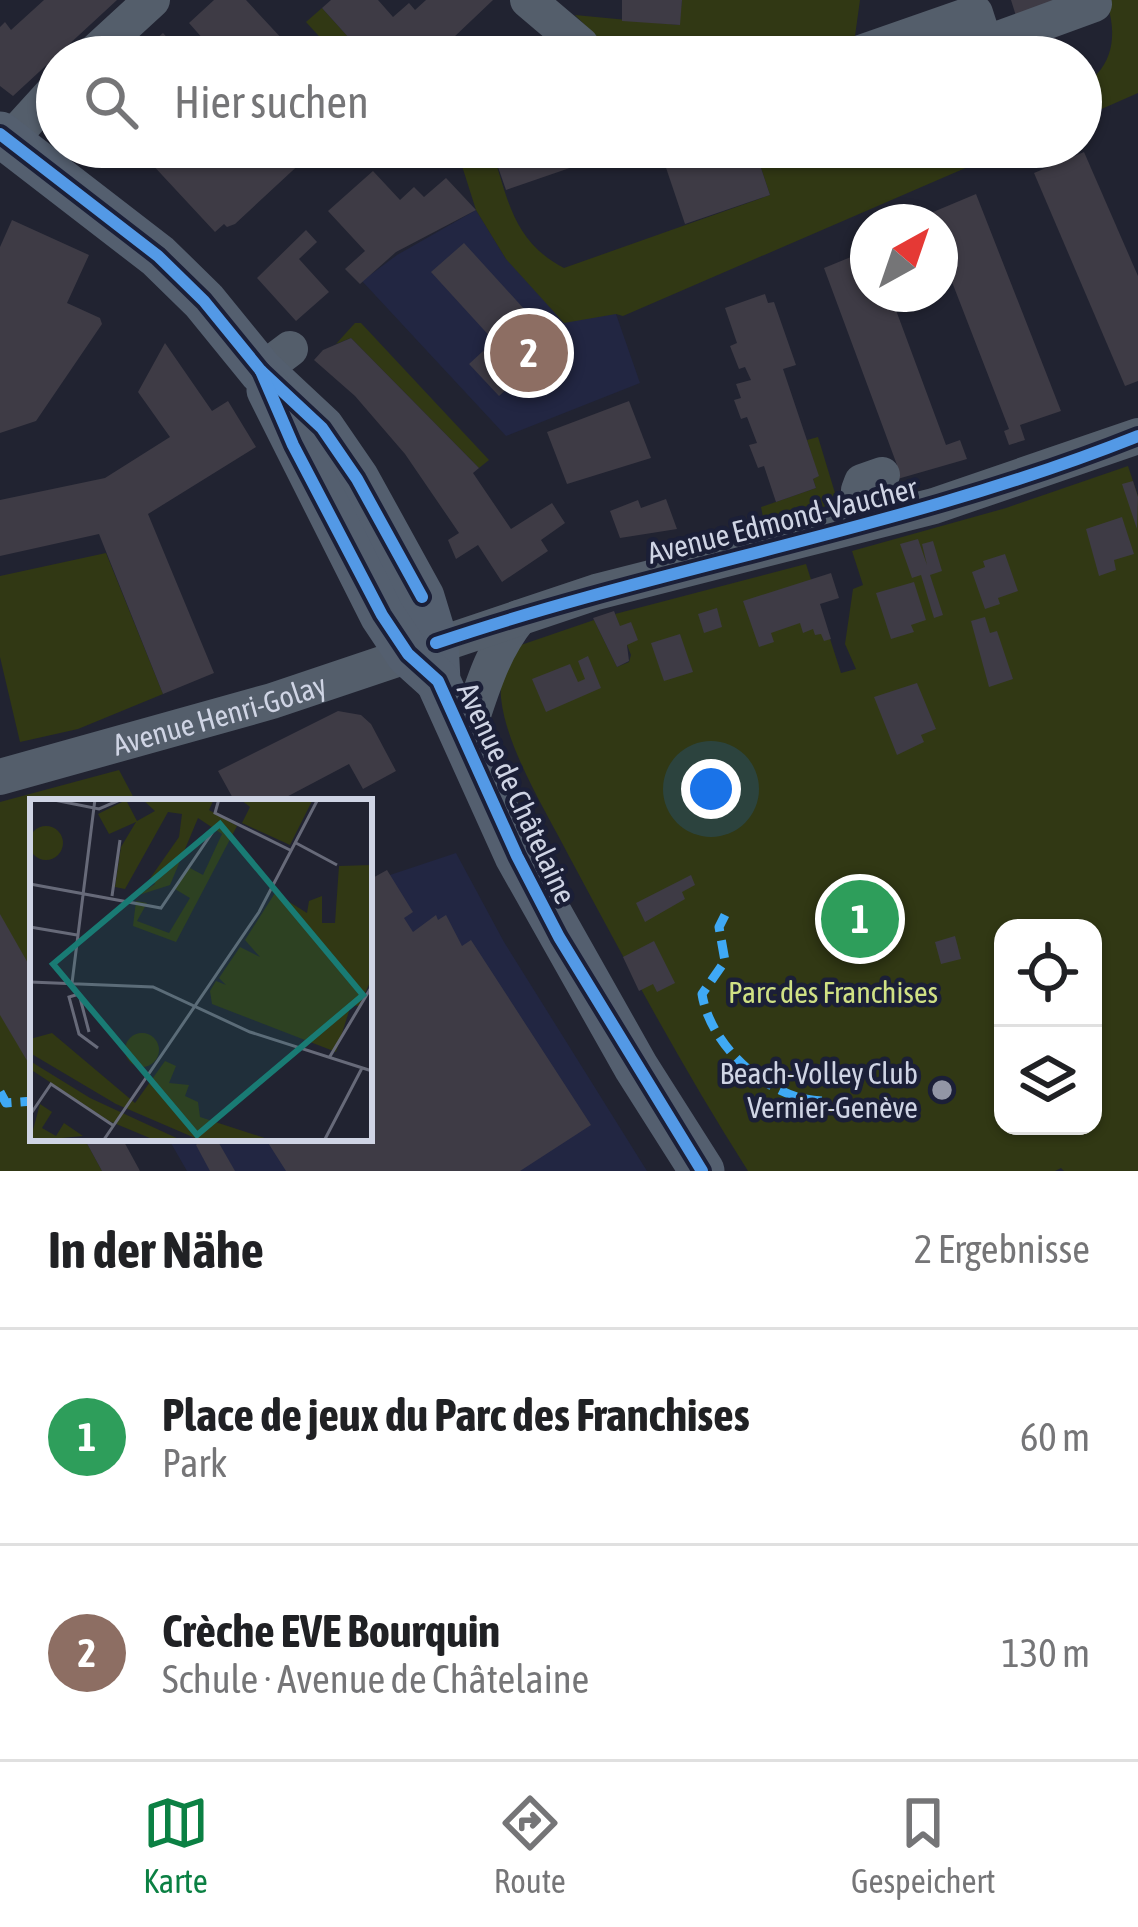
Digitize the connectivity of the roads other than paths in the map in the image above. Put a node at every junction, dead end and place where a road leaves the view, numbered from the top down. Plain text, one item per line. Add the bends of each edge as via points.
1 (152, 0) edge
2 (528, 0) edge
3 (1094, 4) dead end
4 (113, 36) edge
5 (569, 36) edge
6 (909, 36) edge
7 (982, 36) edge
8 (1007, 36) edge
9 (36, 108) edge
10 (4, 138) edge
11 (36, 163) edge
12 (43, 168) edge
13 (1138, 436) edge
14 (882, 475) dead end
15 (865, 524) junction
16 (519, 618) junction
17 (427, 659) junction
18 (464, 741) junction
19 (0, 777) edge
20 (702, 1171) edge

1 - 4 street
2 - 5 street
3 - 8 street
6 - 7 street via 974,13
9 - 10 street
10 - 11 main road, Avenue de Châtelaine
12 - 17 main road, Avenue de Châtelaine via 275,360 357,478 422,597
13 - 15 street, Avenue Edmond-Vaucher
14 - 15 street via 859,490
15 - 16 street, Avenue Edmond-Vaucher
16 - 17 street, Avenue Edmond-Vaucher
16 - 18 street via 489,665
17 - 18 main road, Avenue de Châtelaine
17 - 19 street, Avenue Henri-Golay
18 - 20 main road, Avenue de Châtelaine via 559,937

